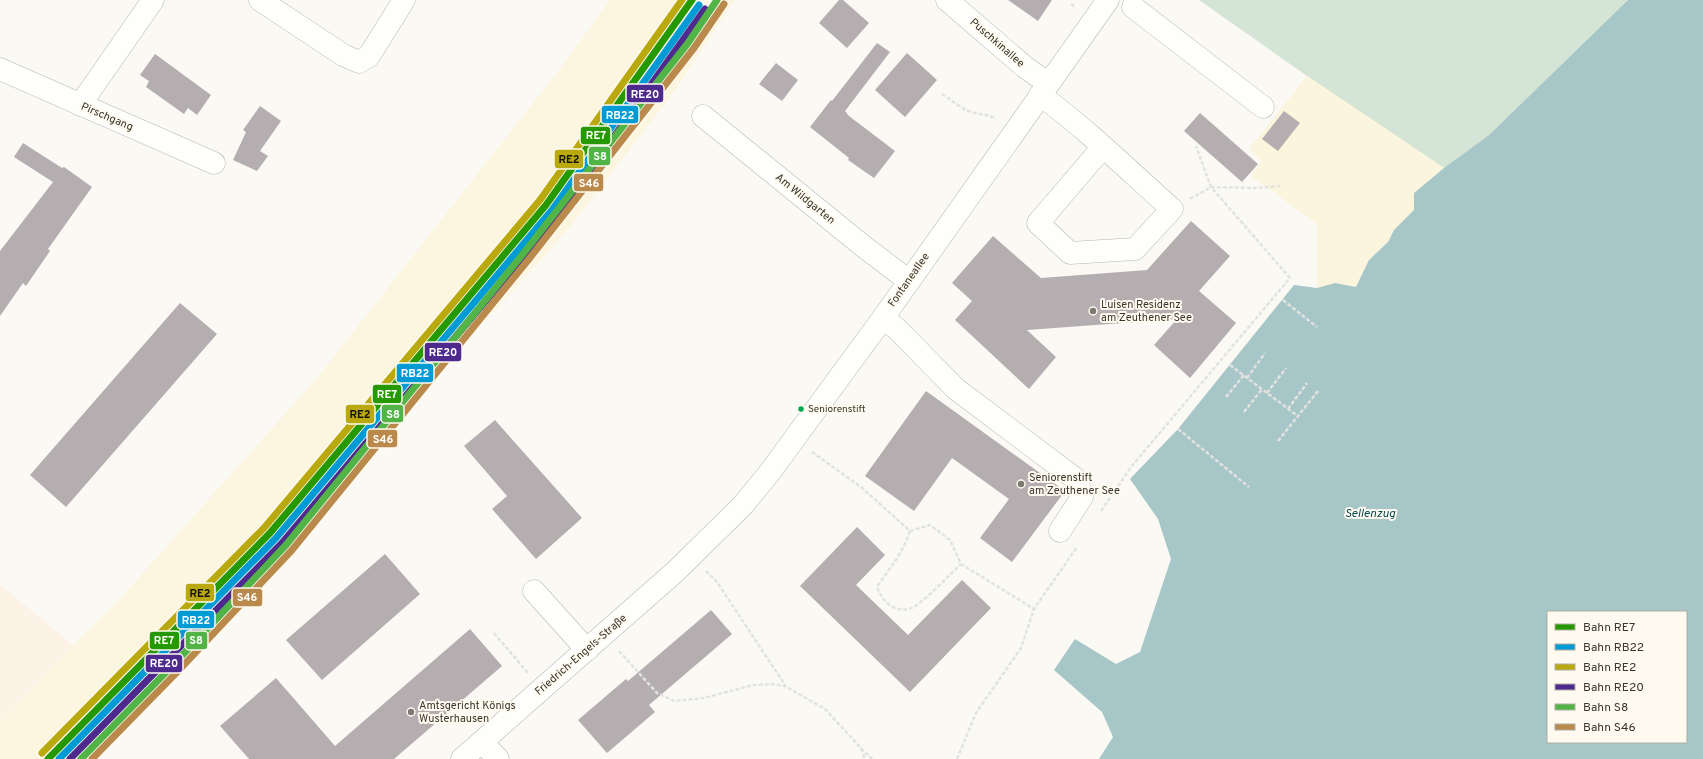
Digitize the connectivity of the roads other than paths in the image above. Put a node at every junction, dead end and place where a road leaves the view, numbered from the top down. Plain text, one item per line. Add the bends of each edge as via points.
1 (153, 0) edge
2 (260, 0) edge
3 (404, 0) edge
4 (947, 0) edge
5 (1108, 0) edge
6 (1133, 7) dead end
7 (0, 69) edge
8 (1044, 89) junction
9 (80, 105) junction
10 (1263, 107) dead end
11 (703, 116) dead end
12 (1103, 147) junction
13 (214, 163) dead end
14 (909, 281) junction
15 (883, 318) junction
16 (1060, 532) dead end
17 (702, 561) joint
18 (534, 591) dead end
19 (587, 650) junction
20 (482, 742) junction
21 (462, 759) edge
22 (498, 759) edge

1 - 9 main road
2 - 3 main road via 343,55 358,62 369,56
4 - 8 main road, Puschkinallee via 1026,68
5 - 8 main road, Fontaneallee
6 - 10 main road
7 - 9 main road, Pirschgang
8 - 12 main road, Puschkinallee via 1056,106
8 - 14 main road, Fontaneallee
9 - 13 main road, Pirschgang
11 - 14 main road, Am Wildgarten
12 - 12 main road, Puschkinallee via 1172,209 1135,249 1070,253 1038,223
14 - 15 main road, Fontaneallee
15 - 16 main road via 956,389 1077,480 1082,497
15 - 17 main road, Fontaneallee
17 - 19 main road, Friedrich-Engels-Straße
18 - 19 main road
19 - 20 main road, Friedrich-Engels-Straße
20 - 21 main road, Friedrich-Engels-Straße
20 - 22 main road

